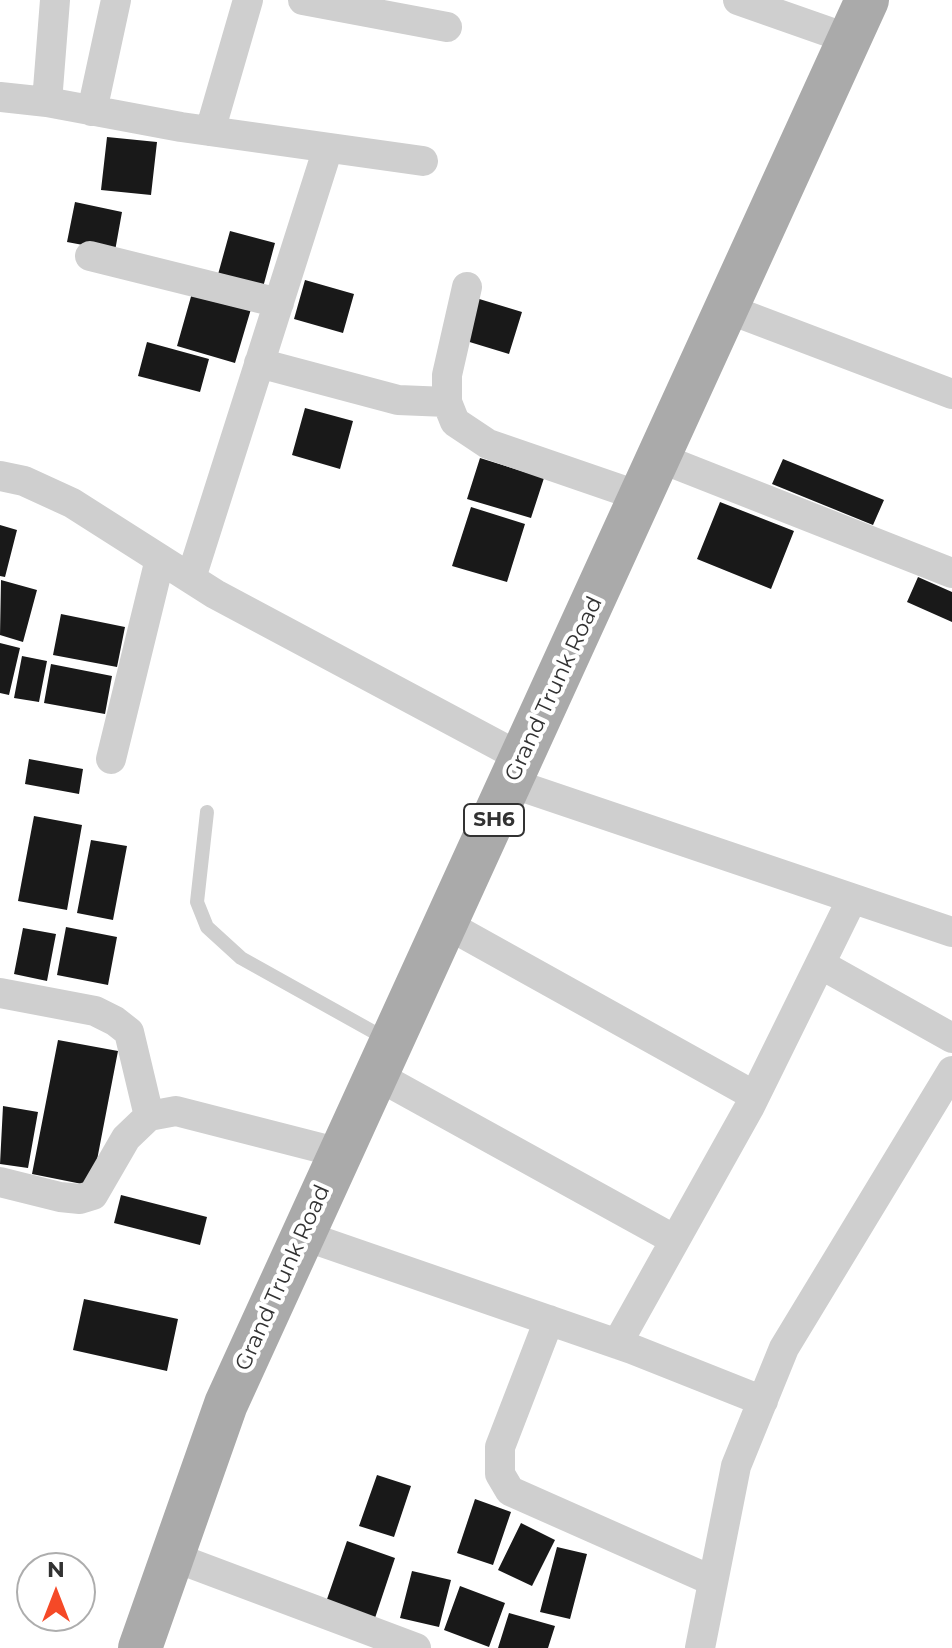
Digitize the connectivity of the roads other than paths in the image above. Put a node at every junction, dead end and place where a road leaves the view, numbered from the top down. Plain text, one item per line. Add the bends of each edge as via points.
1 (55, 0) edge
2 (116, 0) edge
3 (248, 0) edge
4 (303, 0) edge
5 (738, 0) edge
6 (867, 0) edge
7 (447, 27) dead end
8 (849, 39) junction
9 (0, 97) edge
10 (47, 102) junction
11 (92, 111) junction
12 (210, 131) junction
13 (328, 148) junction
14 (423, 161) dead end
15 (90, 256) dead end
16 (467, 287) dead end
17 (279, 303) junction
18 (728, 309) junction
19 (259, 363) junction
20 (952, 394) edge
21 (447, 402) junction
22 (660, 458) junction
23 (0, 476) edge
24 (642, 497) junction
25 (160, 559) junction
26 (952, 573) edge
27 (191, 578) junction
28 (111, 759) dead end
29 (517, 770) junction
30 (207, 812) dead end
31 (852, 899) junction
32 (446, 924) junction
33 (952, 932) edge
34 (820, 964) junction
35 (0, 993) edge
36 (952, 1038) edge
37 (384, 1059) junction
38 (952, 1071) edge
39 (755, 1096) junction
40 (149, 1116) junction
41 (340, 1153) junction
42 (0, 1182) edge
43 (302, 1235) junction
44 (675, 1240) junction
45 (549, 1320) junction
46 (617, 1344) junction
47 (763, 1401) junction
48 (171, 1556) junction
49 (713, 1581) junction
50 (140, 1648) edge
51 (416, 1648) edge
52 (700, 1648) edge

1 - 10 street
2 - 11 street
3 - 12 street
4 - 7 street
5 - 8 street
6 - 8 main road, Grand Trunk Road / SH6
8 - 18 main road, Grand Trunk Road / SH6
9 - 10 street
10 - 11 street
11 - 12 street
12 - 13 street
13 - 14 street
13 - 17 street
15 - 17 street
16 - 21 street via 447,375
17 - 19 street
18 - 20 street
18 - 22 main road, Grand Trunk Road / SH6
19 - 21 street via 398,400
19 - 27 street
21 - 24 street via 455,422 488,444
22 - 24 main road, Grand Trunk Road / SH6
22 - 26 street
23 - 25 street via 72,503
24 - 29 main road, Grand Trunk Road / SH6
25 - 27 street
25 - 28 street
27 - 29 street
29 - 31 street
29 - 32 main road, Grand Trunk Road / SH6
30 - 37 lane via 197,902 207,927 241,958
31 - 33 street
31 - 34 street
32 - 37 main road, Grand Trunk Road / SH6
32 - 39 street
34 - 36 street
34 - 39 street
35 - 40 street via 95,1011 129,1032
37 - 41 main road, Grand Trunk Road / SH6
37 - 44 street
38 - 47 street via 784,1348
39 - 44 street
40 - 41 street via 176,1111
40 - 42 street via 126,1138 93,1195 60,1197
41 - 43 main road, Grand Trunk Road / SH6
43 - 45 street
43 - 48 main road, Grand Trunk Road / SH6 via 226,1404
44 - 46 street
45 - 46 street
45 - 49 street via 500,1447 500,1474 510,1491
46 - 47 street
47 - 49 street via 736,1466
48 - 50 main road, Grand Trunk Road / SH6
48 - 51 street
49 - 52 street

